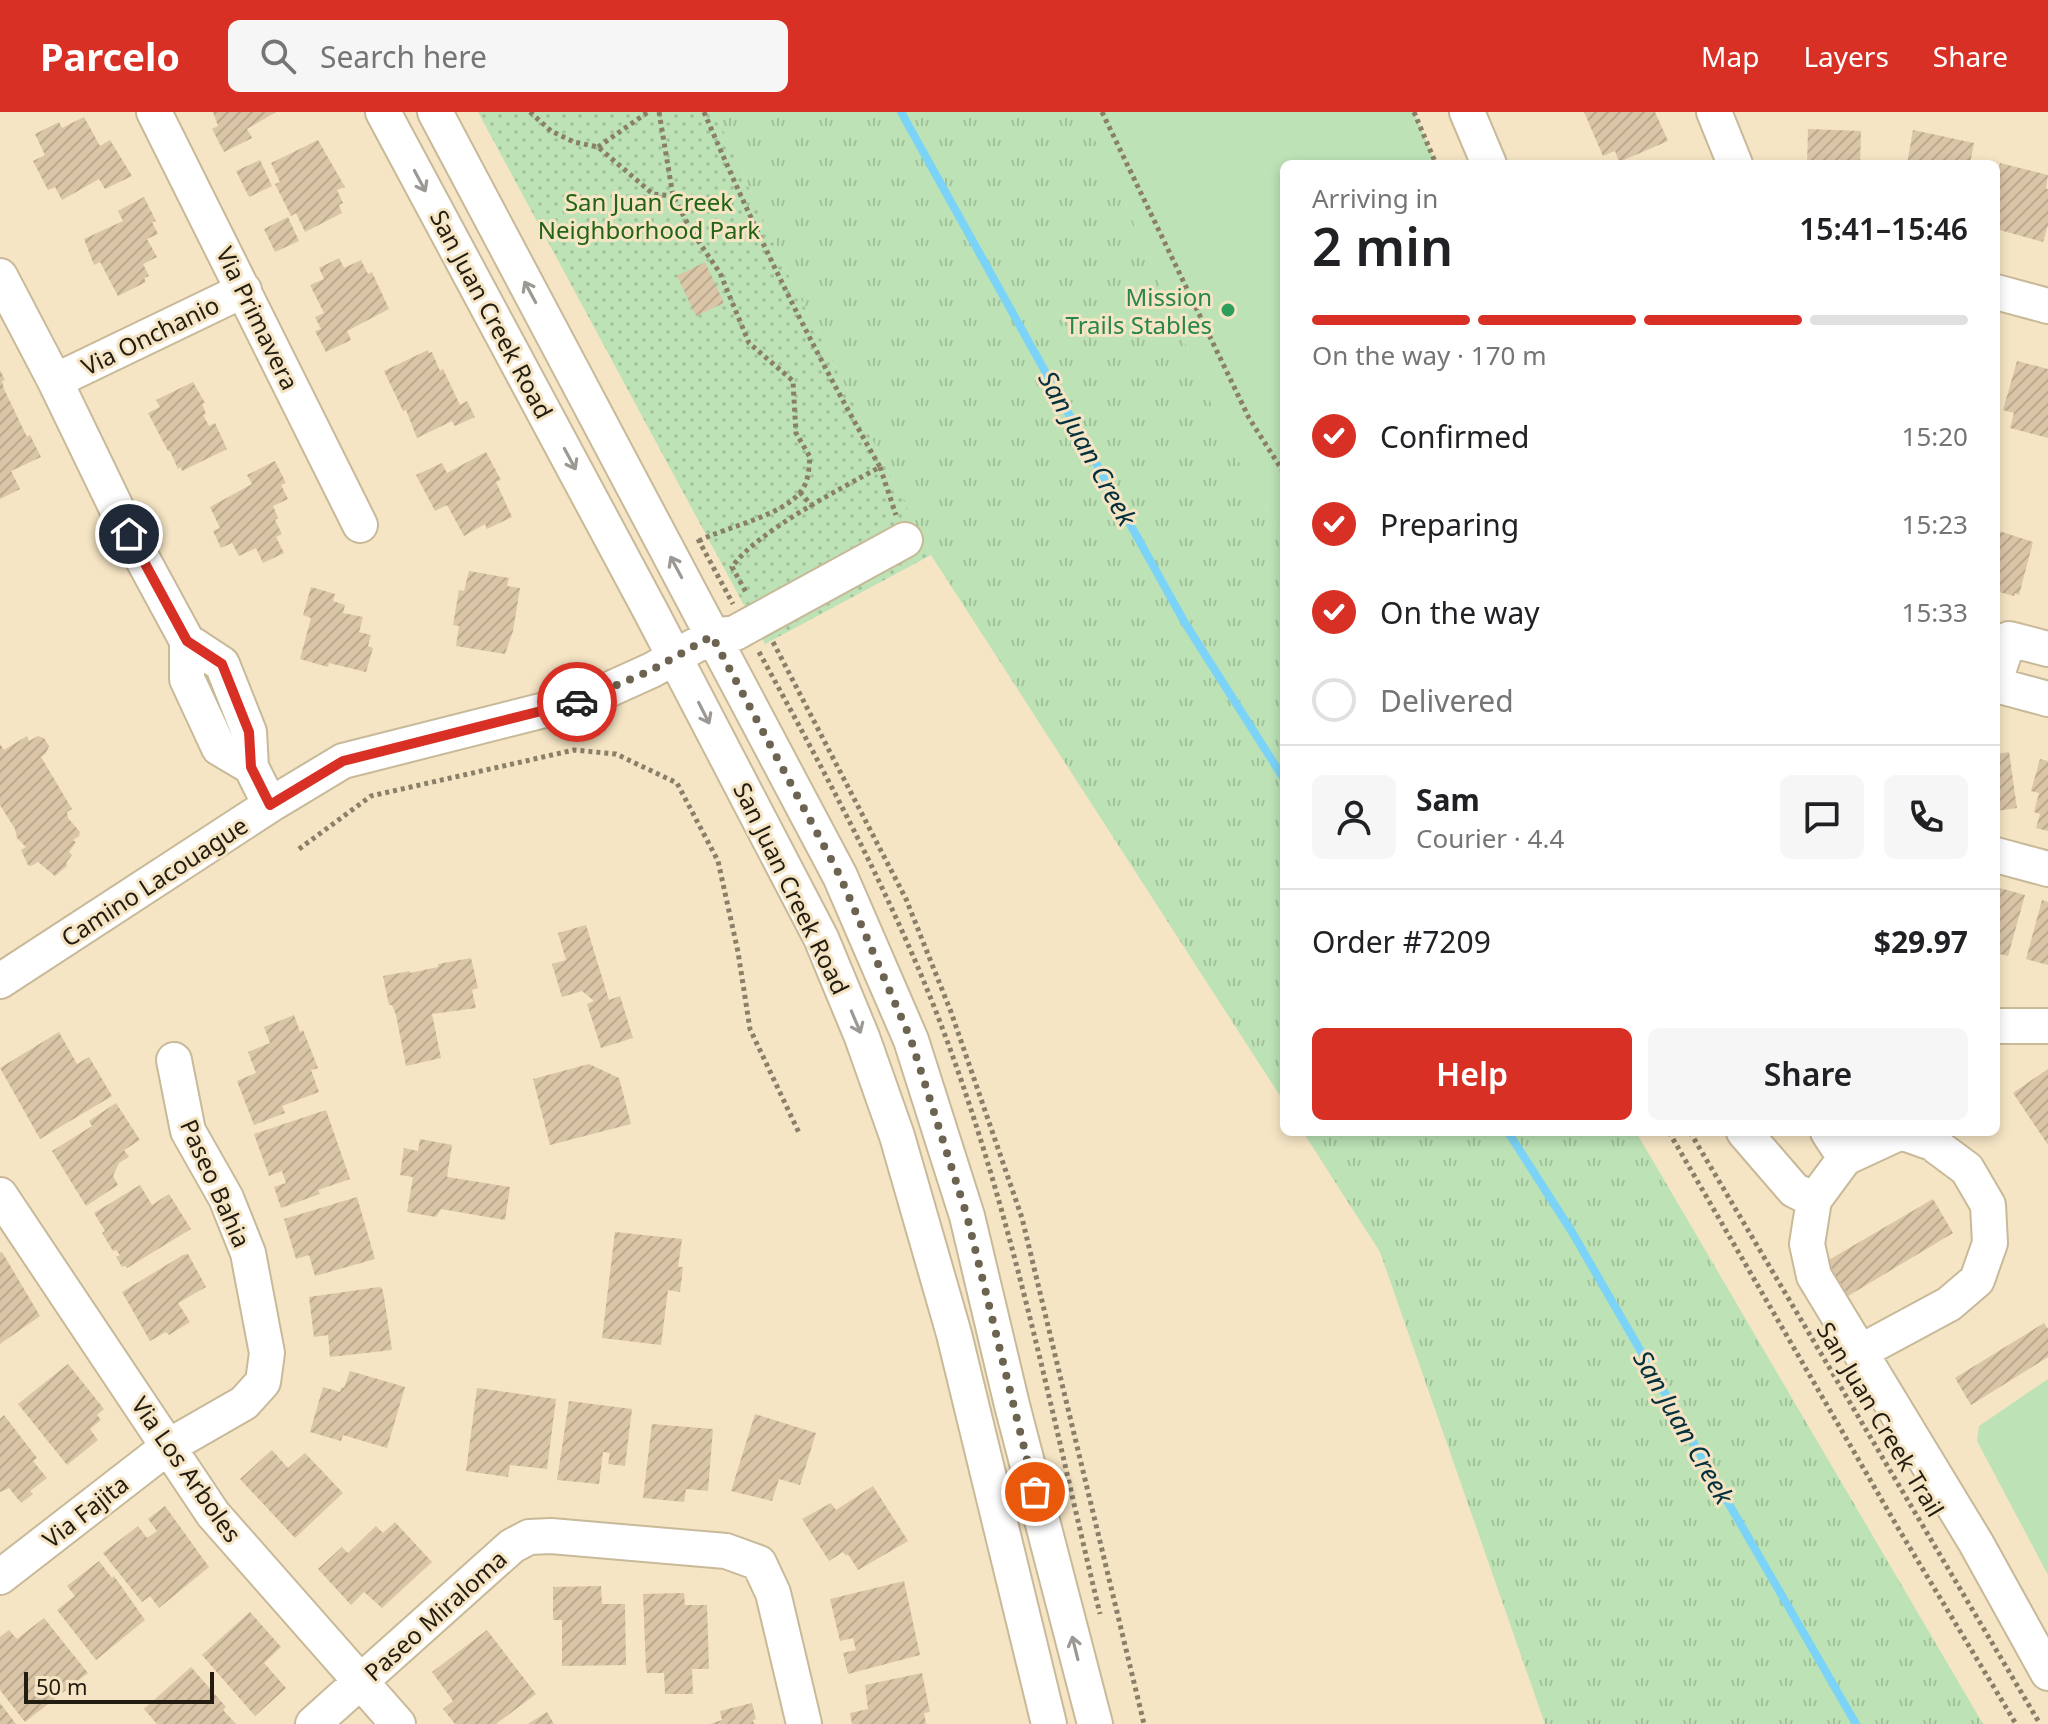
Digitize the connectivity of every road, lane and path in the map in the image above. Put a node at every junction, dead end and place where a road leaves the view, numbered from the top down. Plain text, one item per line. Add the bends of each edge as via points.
1 (154, 112) edge
2 (383, 112) edge
3 (435, 112) edge
4 (530, 112) edge
5 (648, 112) edge
6 (659, 112) edge
7 (704, 112) edge
8 (1102, 112) edge
9 (1414, 112) edge
10 (1467, 112) edge
11 (1714, 112) edge
12 (598, 147) junction
13 (1434, 160) edge
14 (1487, 160) edge
15 (1733, 160) edge
16 (673, 196) junction
17 (0, 276) edge
18 (244, 290) junction
19 (2000, 293) edge
20 (2048, 306) edge
21 (55, 381) junction
22 (880, 467) junction
23 (1280, 467) edge
24 (800, 492) junction
25 (812, 506) junction
26 (360, 525) dead end
27 (905, 540) joint
28 (699, 541) dead end
29 (761, 620) junction
30 (712, 636) junction
31 (187, 641) junction
32 (2048, 649) edge
33 (675, 656) junction
34 (2000, 666) edge
35 (2000, 686) edge
36 (235, 697) junction
37 (2048, 699) edge
38 (202, 711) junction
39 (251, 767) junction
40 (270, 805) junction
41 (299, 849) dead end
42 (2000, 856) edge
43 (2048, 869) edge
44 (0, 981) edge
45 (2000, 1026) edge
46 (2048, 1026) edge
47 (174, 1060) dead end
48 (800, 1135) dead end
49 (1671, 1136) edge
50 (1692, 1136) edge
51 (1747, 1136) edge
52 (1881, 1136) edge
53 (1912, 1136) edge
54 (1837, 1145) edge
55 (0, 1197) edge
56 (1814, 1200) junction
57 (1860, 1352) junction
58 (169, 1446) junction
59 (0, 1577) edge
60 (2048, 1673) edge
61 (361, 1682) junction
62 (313, 1724) edge
63 (398, 1724) edge
64 (804, 1724) edge
65 (1049, 1724) edge
66 (1095, 1724) edge
67 (2016, 1724) edge
68 (2040, 1724) edge

1 - 18 street, Via Primavera
2 -> 33 street, San Juan Creek Road
30 -> 3 street, San Juan Creek Road
4 - 12 path via 551,131
5 - 12 path
6 - 16 path
7 - 22 path via 743,204
8 - 23 path via 1249,418
9 - 13 path
10 - 14 street
11 - 15 street
12 - 16 path via 653,194
16 - 24 path via 720,273 749,343 793,381 796,433 810,457
17 - 21 street
18 - 21 street, Via Onchanio
18 - 26 street, Via Primavera
19 - 20 street
21 - 31 street
22 - 25 path
22 - 27 path
24 - 25 path
24 - 28 path via 794,500
25 - 29 path via 732,567
27 - 29 street, Camino Lacouague
29 - 30 street, Camino Lacouague via 735,633
30 - 33 street, Camino Lacouague
66 -> 30 street, San Juan Creek Road via 967,1216 911,1040 840,876
31 - 36 street via 222,664
31 - 38 street via 187,679
32 - 34 street via 2009,639
33 - 40 street, Camino Lacouague via 588,699 343,761
33 -> 65 street, San Juan Creek Road via 821,938 897,1136 954,1334
35 - 37 street
36 - 38 street
36 - 39 street via 249,732
38 - 39 street via 219,748
39 - 40 street
40 - 44 street, Camino Lacouague
41 - 48 path via 371,796 574,750 616,754 677,783 718,861 750,1029
42 - 43 street
45 - 46 street
47 - 58 street, Paseo Bahia via 188,1131 226,1198 248,1253 267,1353 263,1382 244,1403
49 - 67 path, San Juan Creek Trail
50 - 68 path, San Juan Creek Trail
51 - 56 street via 1794,1190
52 - 54 street
53 - 57 street via 1932,1143 1967,1169 1988,1205 1990,1243 1977,1280 1949,1304
54 - 56 street
55 - 58 street, Via Los Arboles
56 - 57 street via 1807,1244 1814,1276
57 - 60 street
58 - 59 street, Via Fajita
58 - 61 street, Via Los Arboles via 213,1514
61 - 62 street, Paseo Miraloma
61 - 63 street, Via Los Arboles
61 - 64 street, Paseo Miraloma via 512,1546 529,1537 726,1551 759,1563 773,1593

